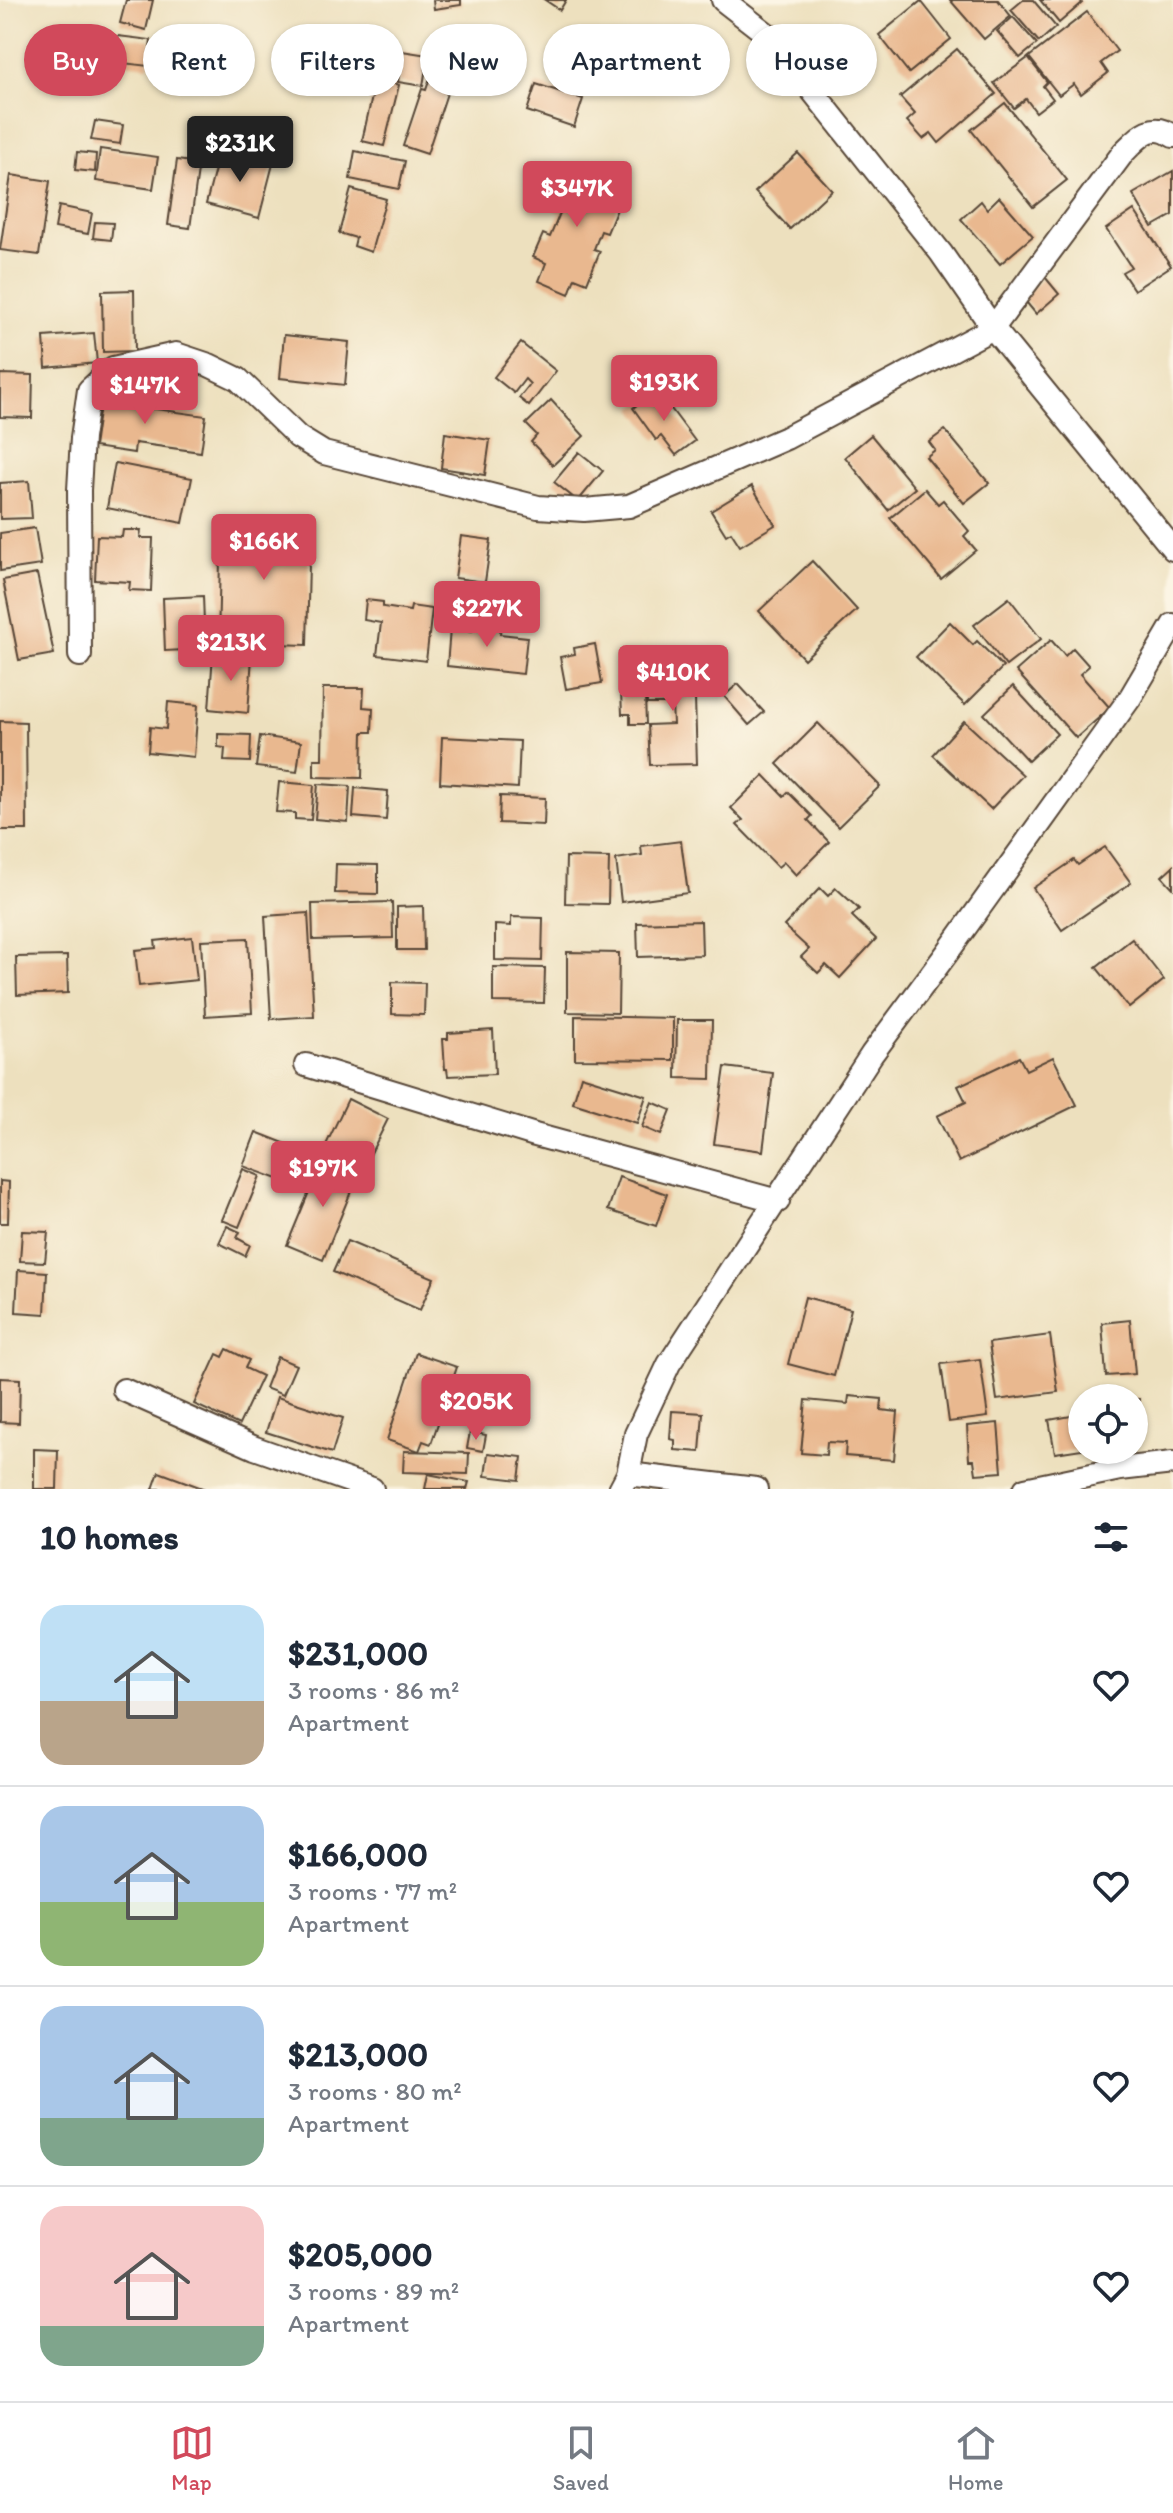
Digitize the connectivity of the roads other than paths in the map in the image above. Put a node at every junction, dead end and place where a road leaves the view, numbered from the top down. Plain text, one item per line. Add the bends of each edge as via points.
1 (723, 0) edge
2 (1173, 136) edge
3 (993, 328) junction
4 (1173, 549) edge
5 (1173, 625) edge
6 (80, 655) dead end
7 (306, 1065) dead end
8 (778, 1201) junction
9 (124, 1390) dead end
10 (1173, 1463) edge
11 (624, 1481) edge
12 (372, 1489) edge
13 (756, 1489) edge
14 (1025, 1489) edge

1 - 3 street via 768,35 941,253
2 - 3 street via 1166,130 1143,132 1123,153
3 - 4 street
3 - 6 street via 786,438 629,506 584,510 538,507 324,453 298,437 238,379 176,354 113,368 89,390 82,438
5 - 8 street via 1130,698 872,1054
7 - 8 street
8 - 11 street via 669,1364 636,1434
9 - 12 street via 255,1448
10 - 14 street
11 - 13 street

